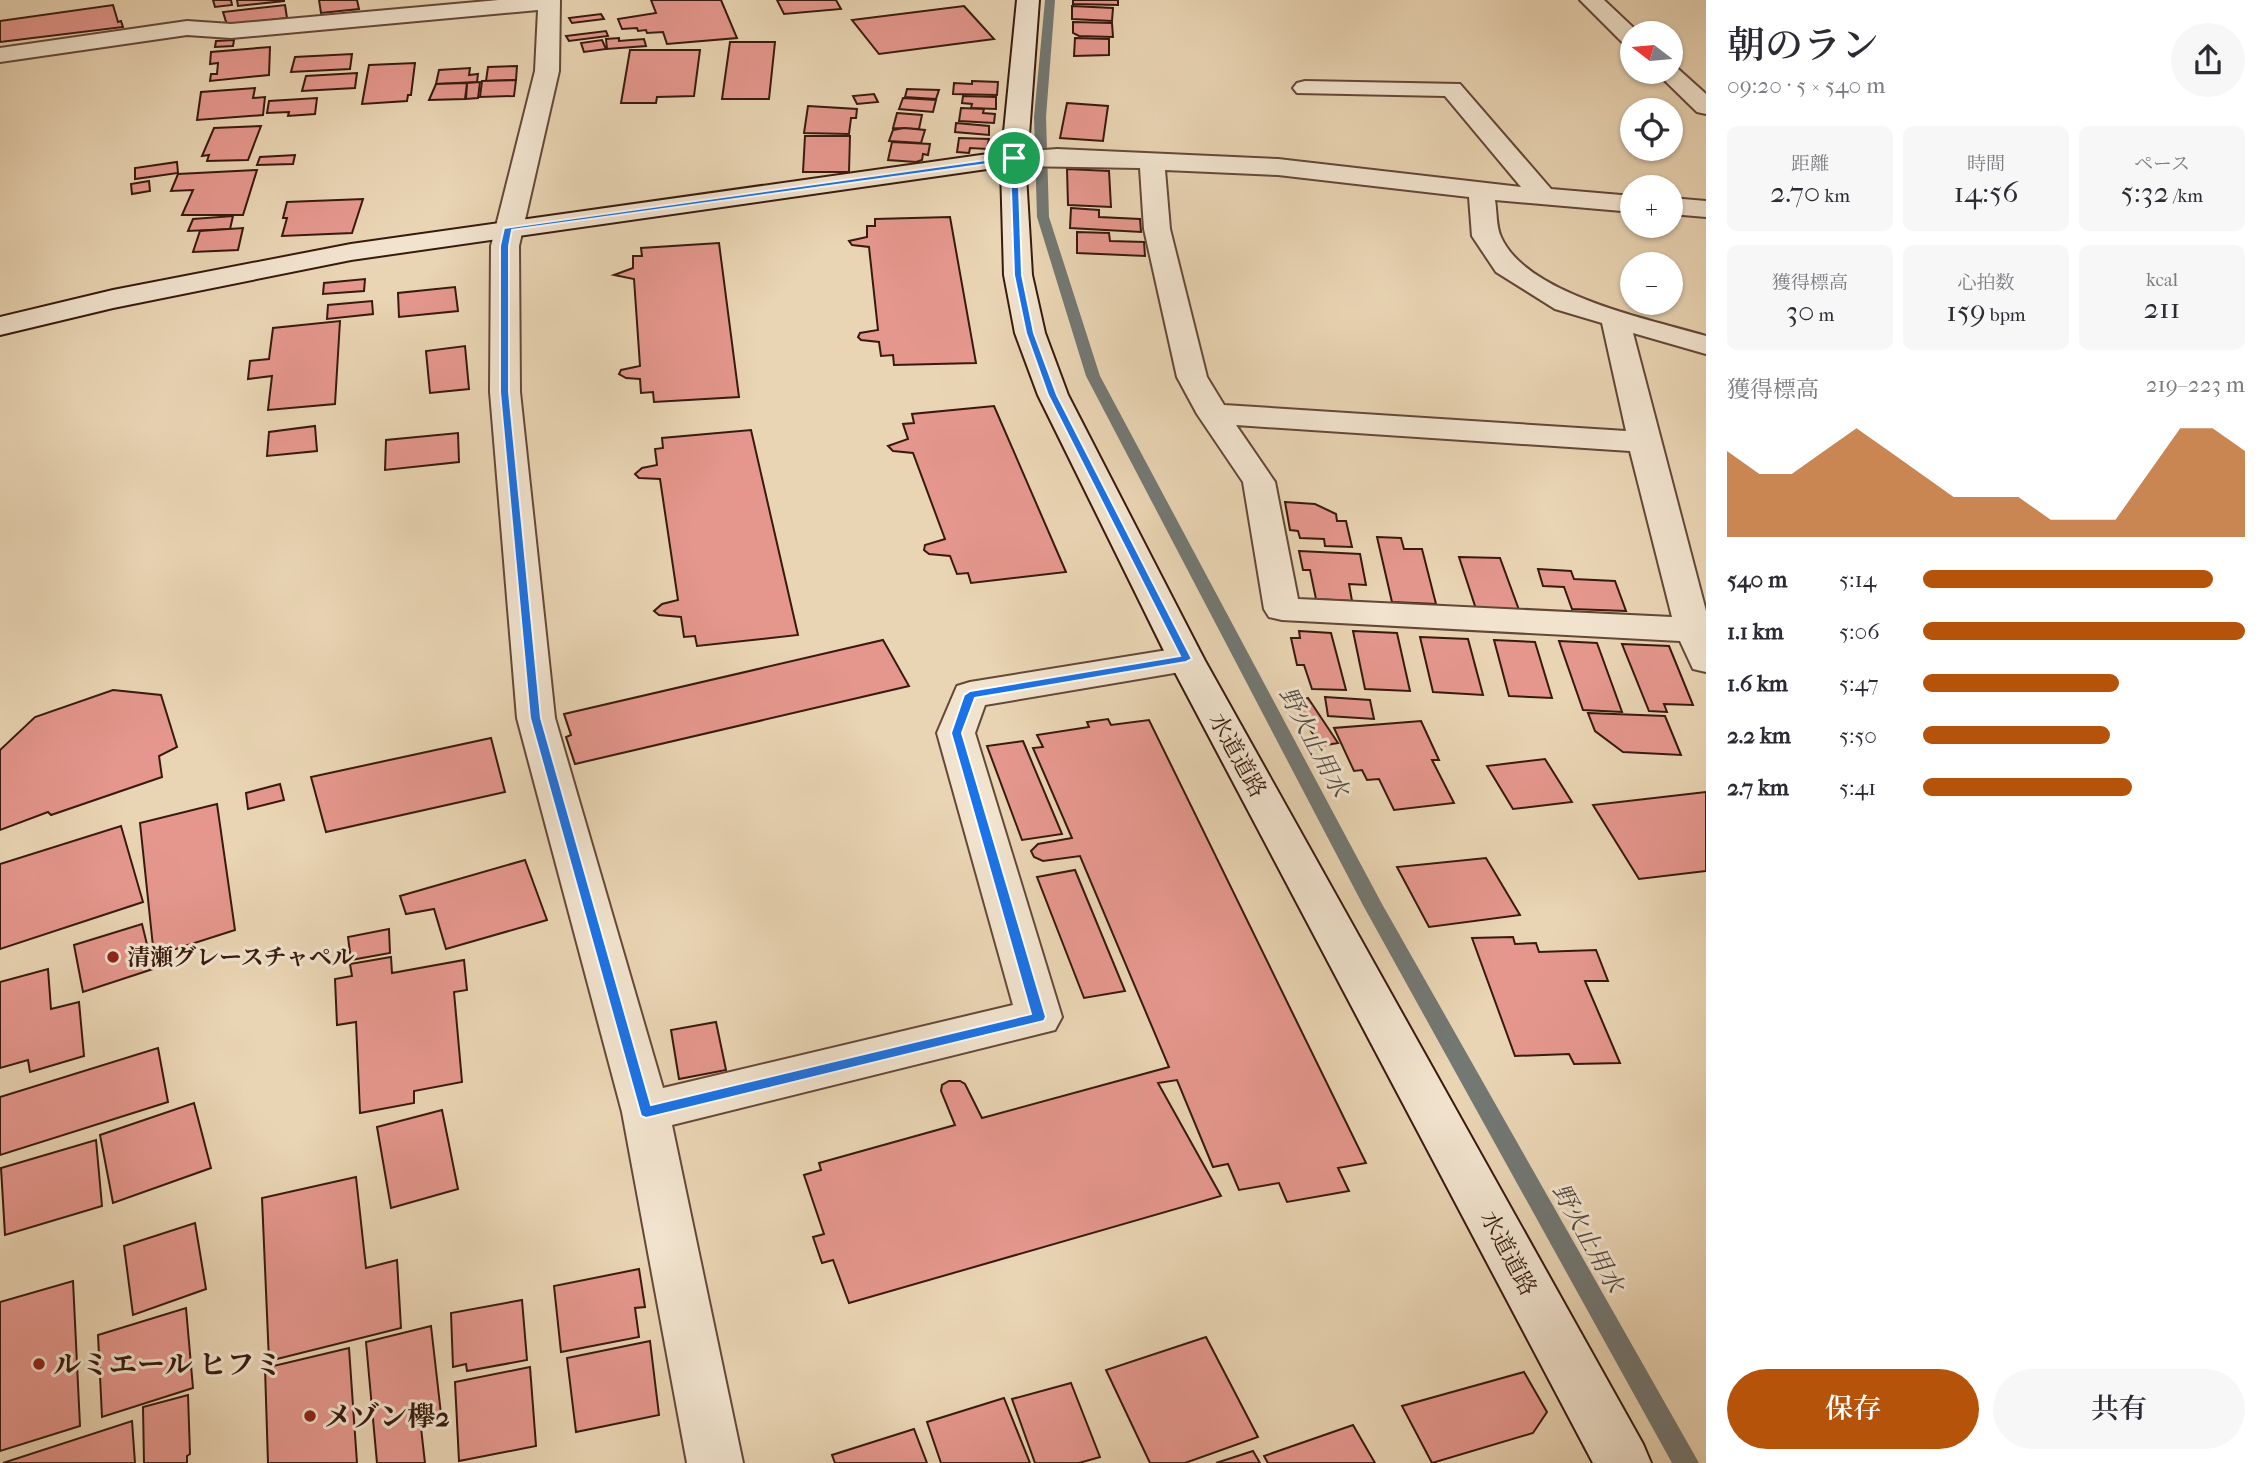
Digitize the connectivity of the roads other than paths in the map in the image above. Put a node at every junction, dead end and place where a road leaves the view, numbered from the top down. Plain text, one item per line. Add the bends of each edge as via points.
1 (1028, 0) edge
2 (1591, 0) edge
3 (549, 1) edge
4 (1620, 28) edge
5 (0, 55) edge
6 (1681, 84) edge
7 (1305, 88) dead end
8 (1706, 107) edge
9 (1014, 158) junction
10 (1152, 161) junction
11 (1481, 191) junction
12 (1544, 197) junction
13 (1620, 203) edge
14 (1683, 207) edge
15 (1706, 209) edge
16 (508, 228) junction
17 (1615, 318) junction
18 (0, 326) edge
19 (1706, 345) edge
20 (1213, 414) junction
21 (1644, 442) junction
22 (1700, 645) edge
23 (1186, 659) junction
24 (646, 1112) junction
25 (715, 1463) edge
26 (1623, 1463) edge

1 - 9 street, 水道道路
2 - 4 street
3 - 5 street via 231,31 187,28
3 - 16 street via 547,71
6 - 8 street
7 - 12 street via 1452,89
9 - 10 street
9 - 16 street
9 - 23 street, 水道道路 via 1018,275 1030,333 1053,395
10 - 11 street via 1278,167
10 - 20 street via 1157,229 1192,377
11 - 12 street
11 - 17 street via 1486,236 1506,266 1565,303
12 - 13 street
14 - 15 street
16 - 18 street via 295,262
16 - 24 street via 505,392 536,718
17 - 19 street
17 - 21 street
20 - 21 street
20 - 22 street via 1259,482 1282,609
21 - 22 street
23 - 24 street via 970,695 956,733 1039,1017
23 - 26 street, 水道道路
24 - 25 street

